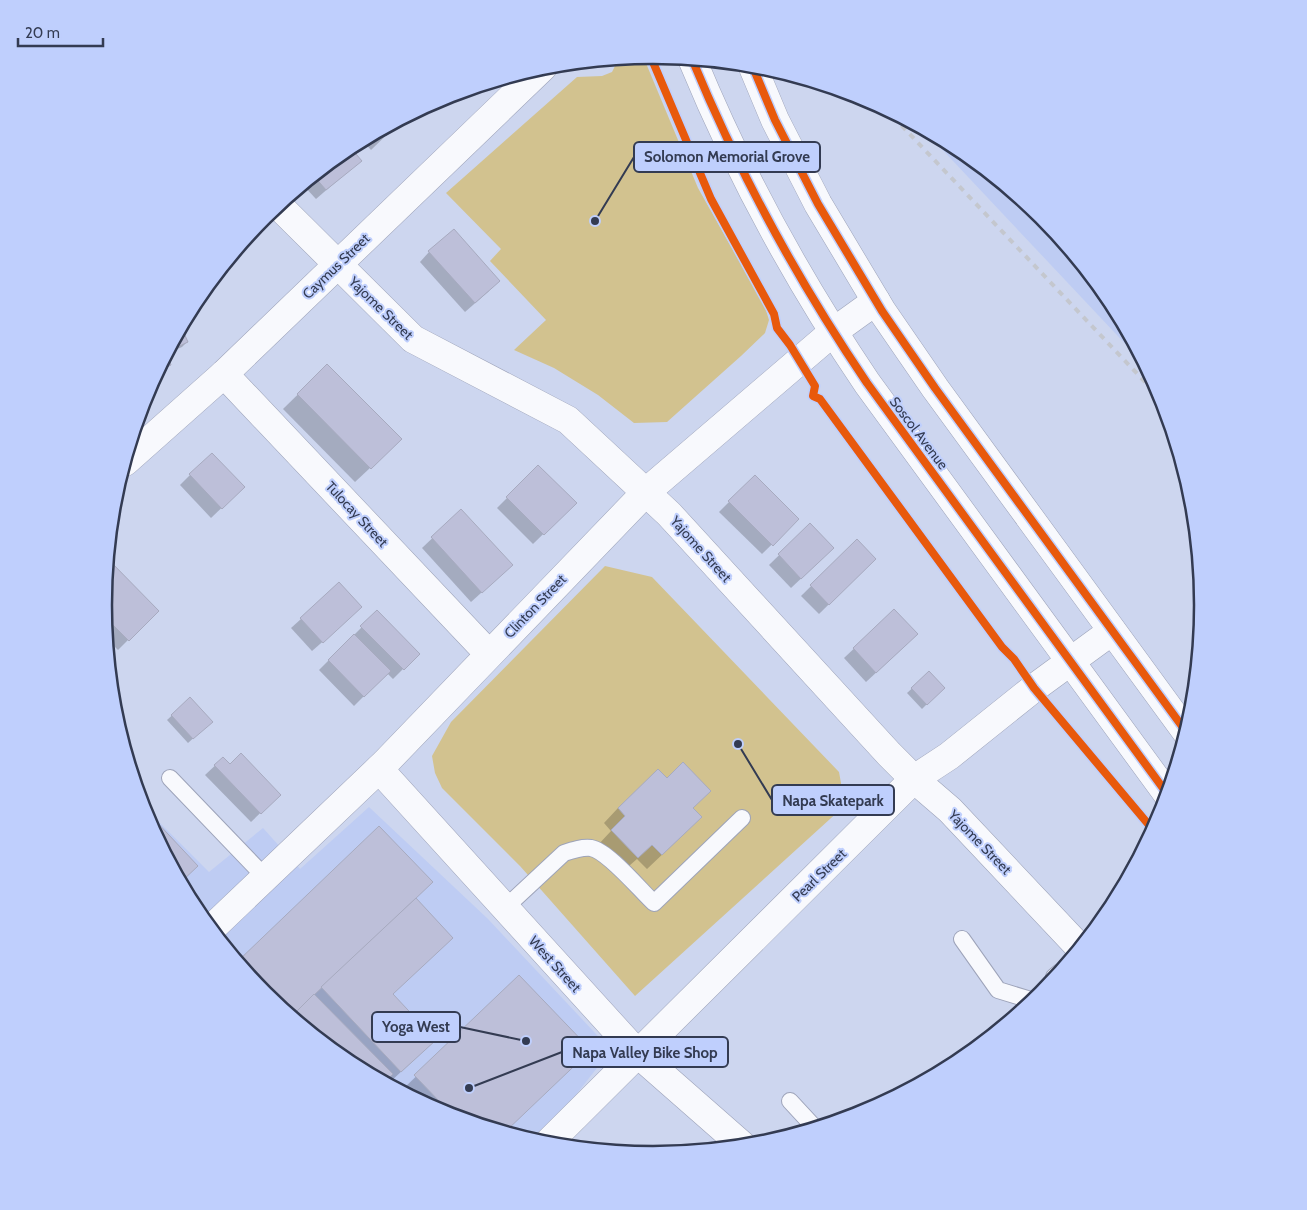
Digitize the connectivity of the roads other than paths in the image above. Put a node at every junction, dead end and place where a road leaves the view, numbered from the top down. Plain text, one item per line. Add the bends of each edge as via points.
1 (695, 66) edge
2 (756, 73) edge
3 (531, 78) edge
4 (283, 211) edge
5 (337, 265) junction
6 (876, 301) junction
7 (833, 332) junction
8 (224, 374) junction
9 (134, 454) edge
10 (646, 492) junction
11 (1112, 631) junction
12 (490, 654) junction
13 (1070, 662) junction
14 (1181, 725) edge
15 (379, 769) junction
16 (170, 778) dead end
17 (914, 779) junction
18 (1162, 789) edge
19 (742, 818) dead end
20 (266, 878) junction
21 (505, 908) junction
22 (216, 924) edge
23 (962, 939) dead end
24 (1075, 943) edge
25 (1025, 998) edge
26 (637, 1054) junction
27 (790, 1101) dead end
28 (810, 1123) edge
29 (554, 1137) edge
30 (736, 1140) edge

1 - 7 street, Soscol Avenue via 752,192
2 - 6 street via 775,120 818,204
3 - 5 street, Caymus Street
4 - 5 street, Yajome Street
5 - 8 street, Caymus Street
5 - 10 street, Yajome Street via 413,339 568,420
6 - 7 street, Clinton Street
6 - 11 street via 935,388
7 - 10 street, Clinton Street
7 - 13 street, Soscol Avenue
8 - 9 street, Caymus Street
8 - 12 street, Tulocay Street
10 - 12 street, Clinton Street
10 - 17 street, Yajome Street
11 - 13 street, Pearl Street
11 - 14 street
12 - 15 street, Clinton Street
13 - 17 street, Pearl Street via 949,756
13 - 18 street, Soscol Avenue
15 - 20 street, Clinton Street
15 - 21 street, West Street
16 - 20 lane
17 - 24 street, Yajome Street via 950,810
17 - 26 street, Pearl Street
19 - 21 lane via 654,903 604,853 592,848 577,848 564,853
20 - 22 street, Clinton Street
21 - 26 street, West Street
23 - 25 lane via 998,990
26 - 29 street, Pearl Street
26 - 30 street, West Street
27 - 28 lane

